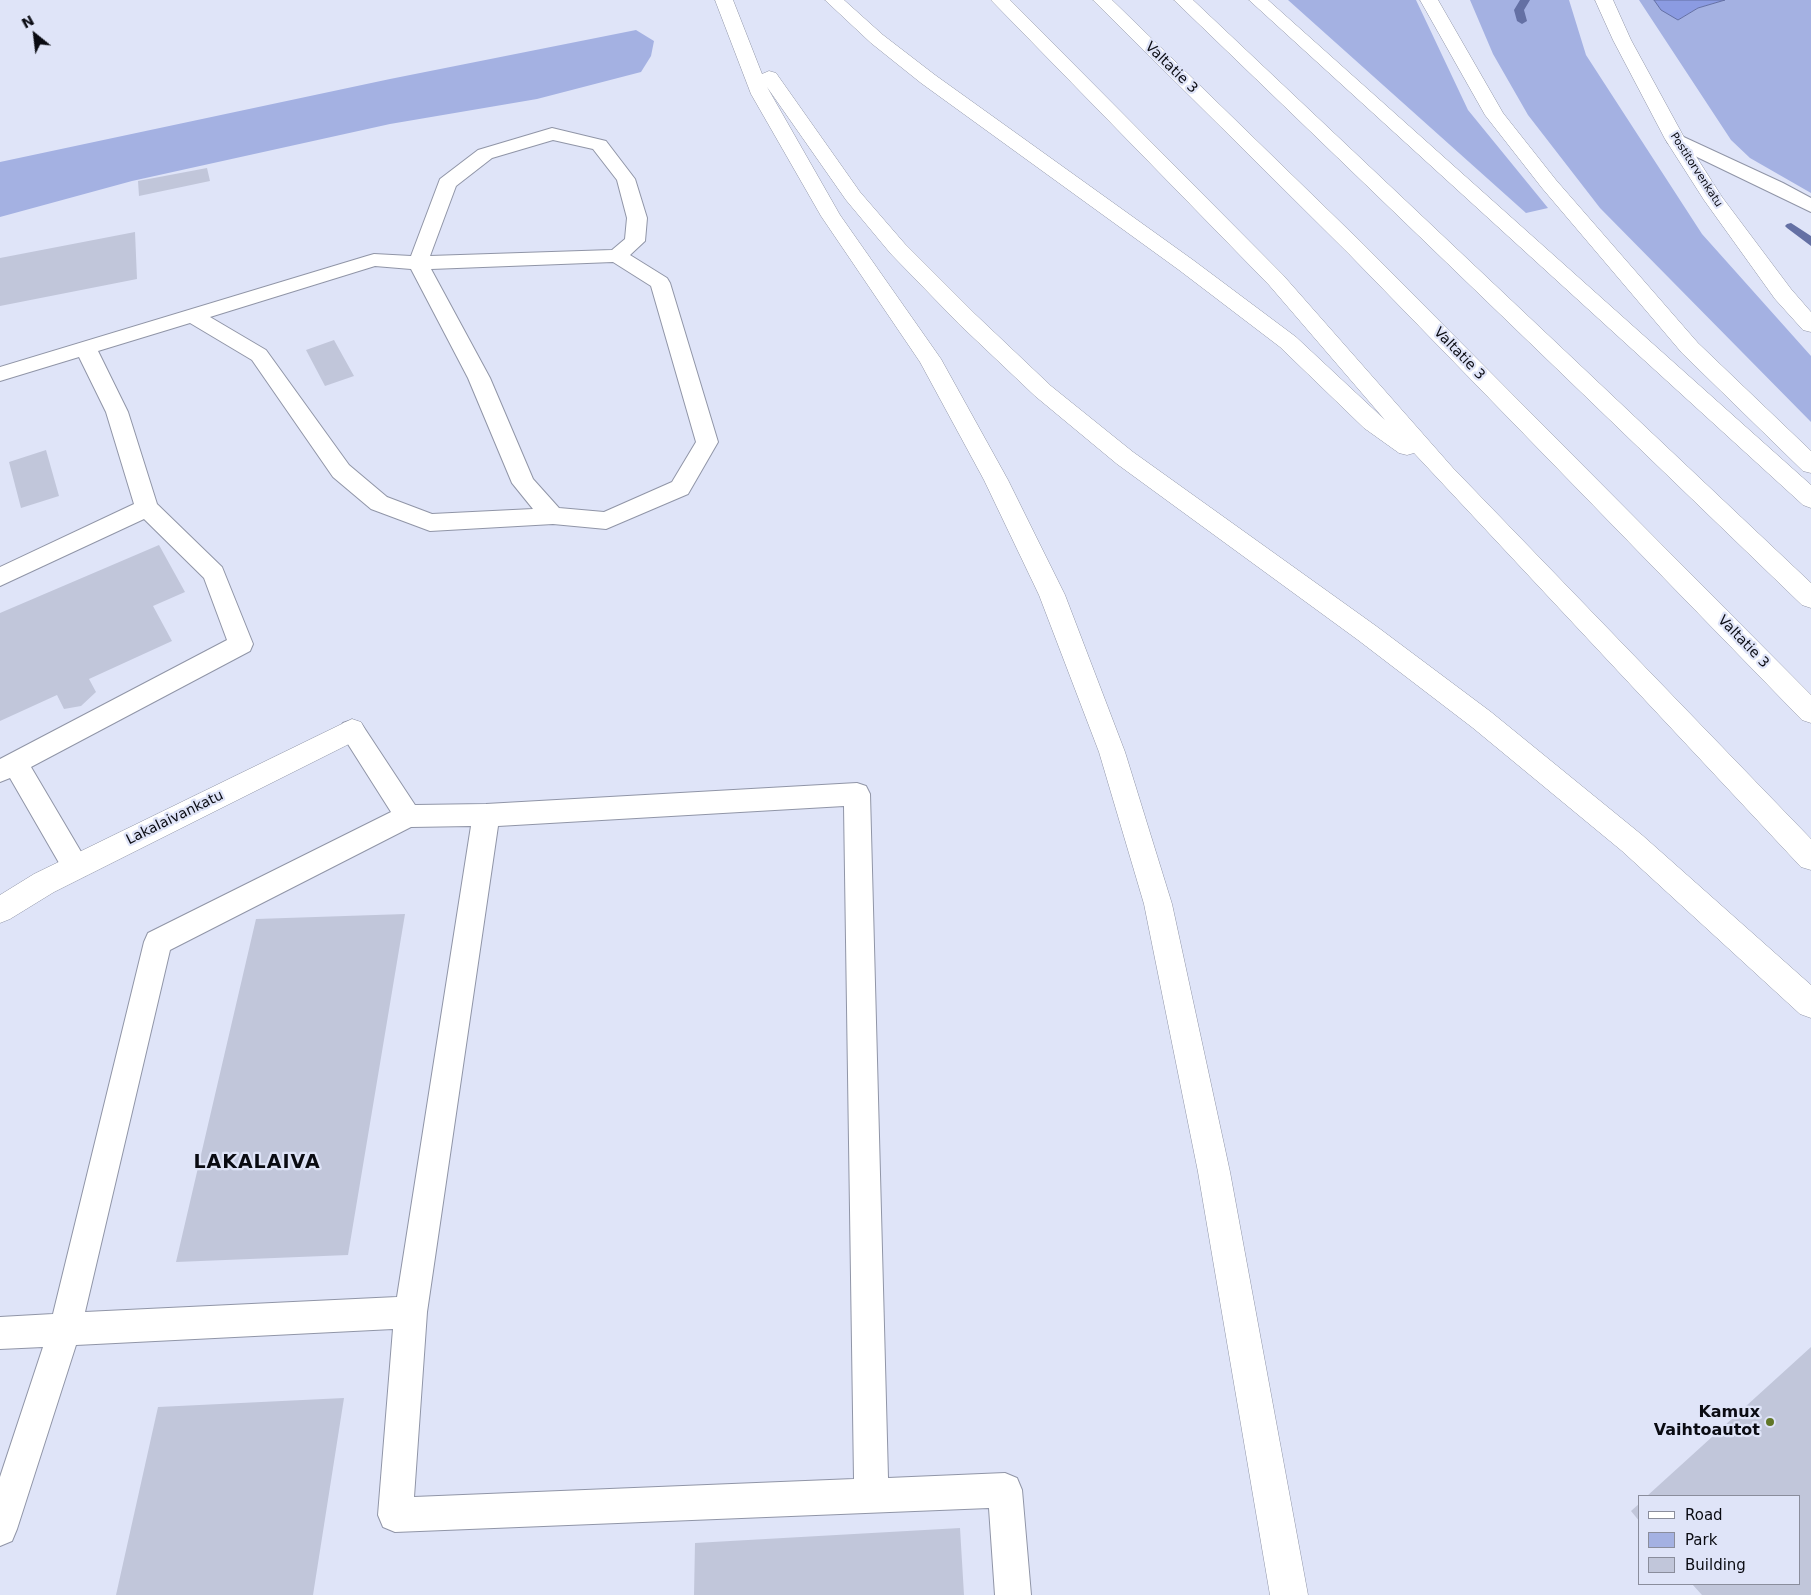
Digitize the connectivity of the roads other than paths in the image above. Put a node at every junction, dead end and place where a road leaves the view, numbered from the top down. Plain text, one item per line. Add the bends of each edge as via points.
1 (724, 0) edge
2 (834, 0) edge
3 (1000, 0) edge
4 (1102, 0) edge
5 (1183, 0) edge
6 (1258, 0) edge
7 (1429, 0) edge
8 (1604, 0) edge
9 (738, 33) junction
10 (1674, 139) junction
11 (1811, 206) edge
12 (617, 256) junction
13 (418, 263) junction
14 (191, 315) junction
15 (1811, 325) edge
16 (85, 347) junction
17 (0, 374) edge
18 (1811, 466) edge
19 (1445, 474) junction
20 (1811, 499) edge
21 (147, 508) junction
22 (553, 516) junction
23 (0, 577) edge
24 (1811, 598) edge
25 (1811, 712) edge
26 (352, 730) joint
27 (8, 767) edge
28 (486, 815) junction
29 (408, 816) junction
30 (1811, 858) edge
31 (76, 867) junction
32 (0, 910) edge
33 (1811, 1004) edge
34 (411, 1312) junction
35 (65, 1330) junction
36 (0, 1333) edge
37 (871, 1495) junction
38 (0, 1529) edge
39 (1013, 1595) edge
40 (1289, 1595) edge

1 - 9 main road
2 - 19 main road via 928,79 1288,342 1372,422
3 - 19 main road via 1276,280
4 - 25 main road, Valtatie 3 via 1356,249
5 - 24 main road
6 - 20 main road
7 - 18 main road via 1494,115 1549,184 1690,348
8 - 10 main road, Postitorvenkatu
9 - 33 main road via 853,196 891,242 1043,391 1125,458 1482,720 1632,843
9 - 40 main road via 760,94 831,216 930,359 996,480 1052,596 1112,752 1158,904 1214,1172
10 - 11 lane
10 - 15 main road, Postitorvenkatu via 1783,294
12 - 13 lane
12 - 13 lane via 635,241 637,218 626,179 599,145 552,134 485,154 447,183
12 - 22 lane via 660,283 707,442 680,488 606,521
13 - 14 lane via 374,260
13 - 22 lane via 479,378 523,483
14 - 16 lane
14 - 22 lane via 259,355 341,470 379,503 430,523
16 - 17 lane
16 - 21 lane via 117,412
19 - 30 main road
21 - 23 lane
21 - 27 lane via 214,573 241,644
26 - 29 lane
26 - 31 main road, Lakalaivankatu
27 - 31 lane
28 - 29 lane
28 - 34 lane
28 - 37 lane via 857,794
29 - 35 lane via 158,942
31 - 32 main road, Lakalaivankatu
34 - 35 lane
34 - 37 lane via 396,1515
35 - 36 lane
35 - 38 lane
37 - 39 lane via 1005,1490

